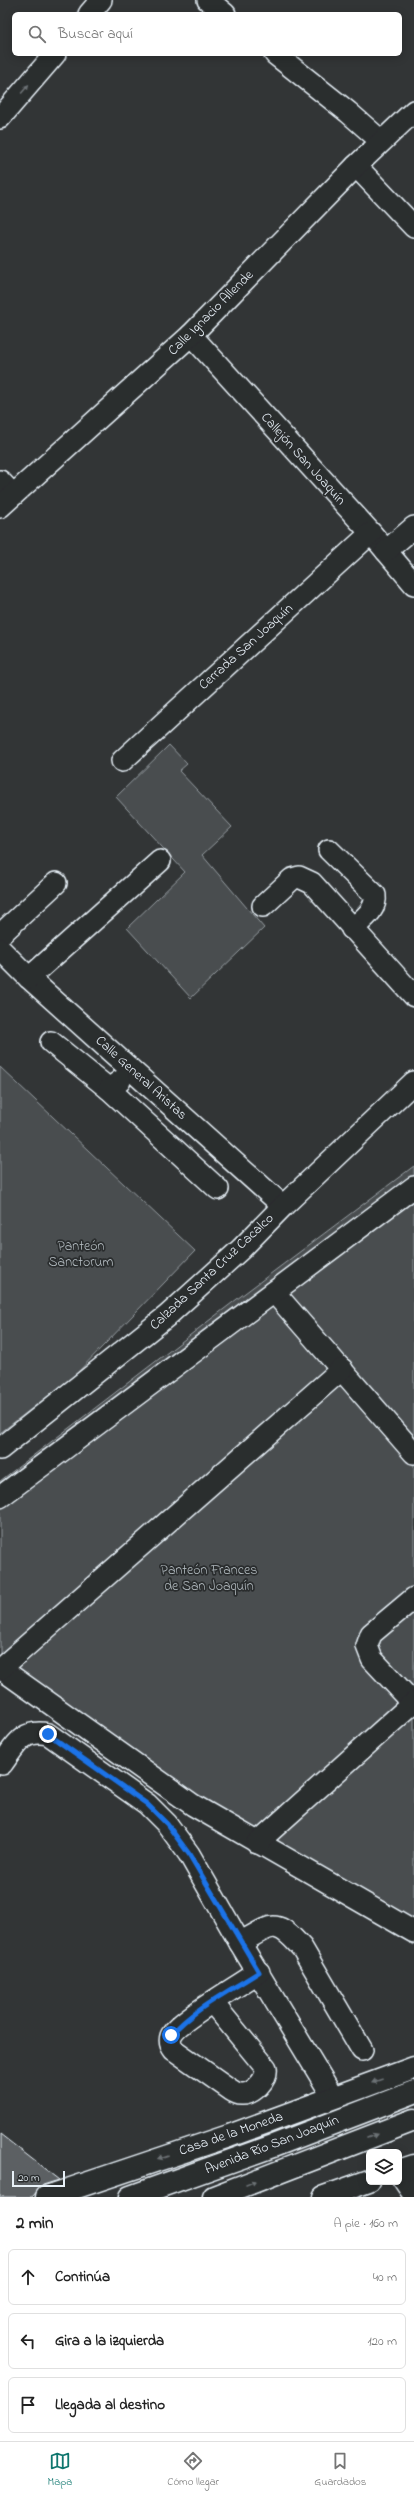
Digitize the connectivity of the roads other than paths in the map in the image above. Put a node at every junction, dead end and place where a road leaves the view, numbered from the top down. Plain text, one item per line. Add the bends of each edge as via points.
1 (101, 0) edge
2 (208, 0) edge
3 (91, 12) edge
4 (223, 12) edge
5 (53, 56) edge
6 (278, 56) edge
7 (414, 111) edge
8 (0, 118) edge
9 (381, 141) junction
10 (356, 166) junction
11 (414, 227) edge
12 (191, 334) junction
13 (4, 494) edge
14 (414, 527) edge
15 (371, 533) junction
16 (386, 551) junction
17 (414, 584) edge
18 (122, 761) dead end
19 (329, 850) dead end
20 (160, 861) dead end
21 (56, 883) dead end
22 (263, 906) dead end
23 (352, 929) junction
24 (0, 935) edge
25 (0, 949) edge
26 (30, 978) junction
27 (414, 996) edge
28 (51, 1042) dead end
29 (134, 1071) junction
30 (414, 1082) edge
31 (110, 1089) junction
32 (414, 1187) edge
33 (218, 1189) dead end
34 (283, 1206) junction
35 (274, 1292) junction
36 (342, 1369) junction
37 (0, 1449) edge
38 (414, 1453) edge
39 (0, 1497) edge
40 (414, 1598) edge
41 (0, 1669) edge
42 (413, 1704) edge
43 (2, 1764) dead end
44 (257, 1843) junction
45 (414, 1932) edge
46 (240, 1943) junction
47 (259, 1972) junction
48 (212, 2002) junction
49 (362, 2050) dead end
50 (414, 2068) edge
51 (414, 2092) edge
52 (333, 2097) junction
53 (414, 2120) edge
54 (414, 2166) edge
55 (402, 2171) edge
56 (402, 2177) edge
57 (366, 2183) edge
58 (414, 2195) edge
59 (46, 2197) edge
60 (130, 2197) edge
61 (214, 2197) edge
62 (324, 2197) edge

1 - 3 street
2 - 4 street
8 -> 5 street
6 - 9 street
7 - 9 street, Calle Ignacio Allende
9 - 10 street, Calle Ignacio Allende
10 - 11 street
10 - 12 street, Calle Ignacio Allende
12 - 13 street, Calle Ignacio Allende
12 - 15 street, Callejón San Joaquín
14 - 16 street
15 - 16 street, Callejón San Joaquín
15 - 18 street, Cerrada San Joaquín
16 - 17 street, Callejón San Joaquín
19 - 23 street via 375,895 376,902 372,910
20 - 26 street
21 - 24 street
22 - 23 street via 292,879 299,877 312,883
23 - 27 street
25 - 26 street, Calle General Aristas
26 - 29 street, Calle General Aristas
28 - 31 street
29 - 31 street
29 - 34 street, Calle General Aristas
30 - 34 street, Calzada Santa Cruz Cacalco
31 - 33 street
32 - 35 street
34 - 37 street, Calzada Santa Cruz Cacalco via 241,1249 167,1316
35 - 36 street
35 - 39 street
36 - 38 street
36 - 41 street
40 - 42 street via 371,1634 367,1646 372,1659
41 - 44 street via 165,1786
42 - 44 street
43 - 46 street via 22,1737 35,1732 48,1734 147,1804 167,1824 189,1854
44 - 45 street
46 - 47 street
46 - 49 street via 271,1926 281,1927 290,1934 302,1948
47 - 48 street
47 - 52 street
48 - 48 street via 177,2027 171,2035 170,2043 174,2050 231,2090 240,2094 245,2093 264,2081 267,2075 266,2068
50 -> 52 main road, Casa de la Moneda
51 - 60 main road, Avenida Río San Joaquín
52 -> 59 main road, Casa de la Moneda via 229,2136
61 -> 53 main road, Avenida Río San Joaquín
54 - 55 main road
56 - 58 street
57 - 62 main road

